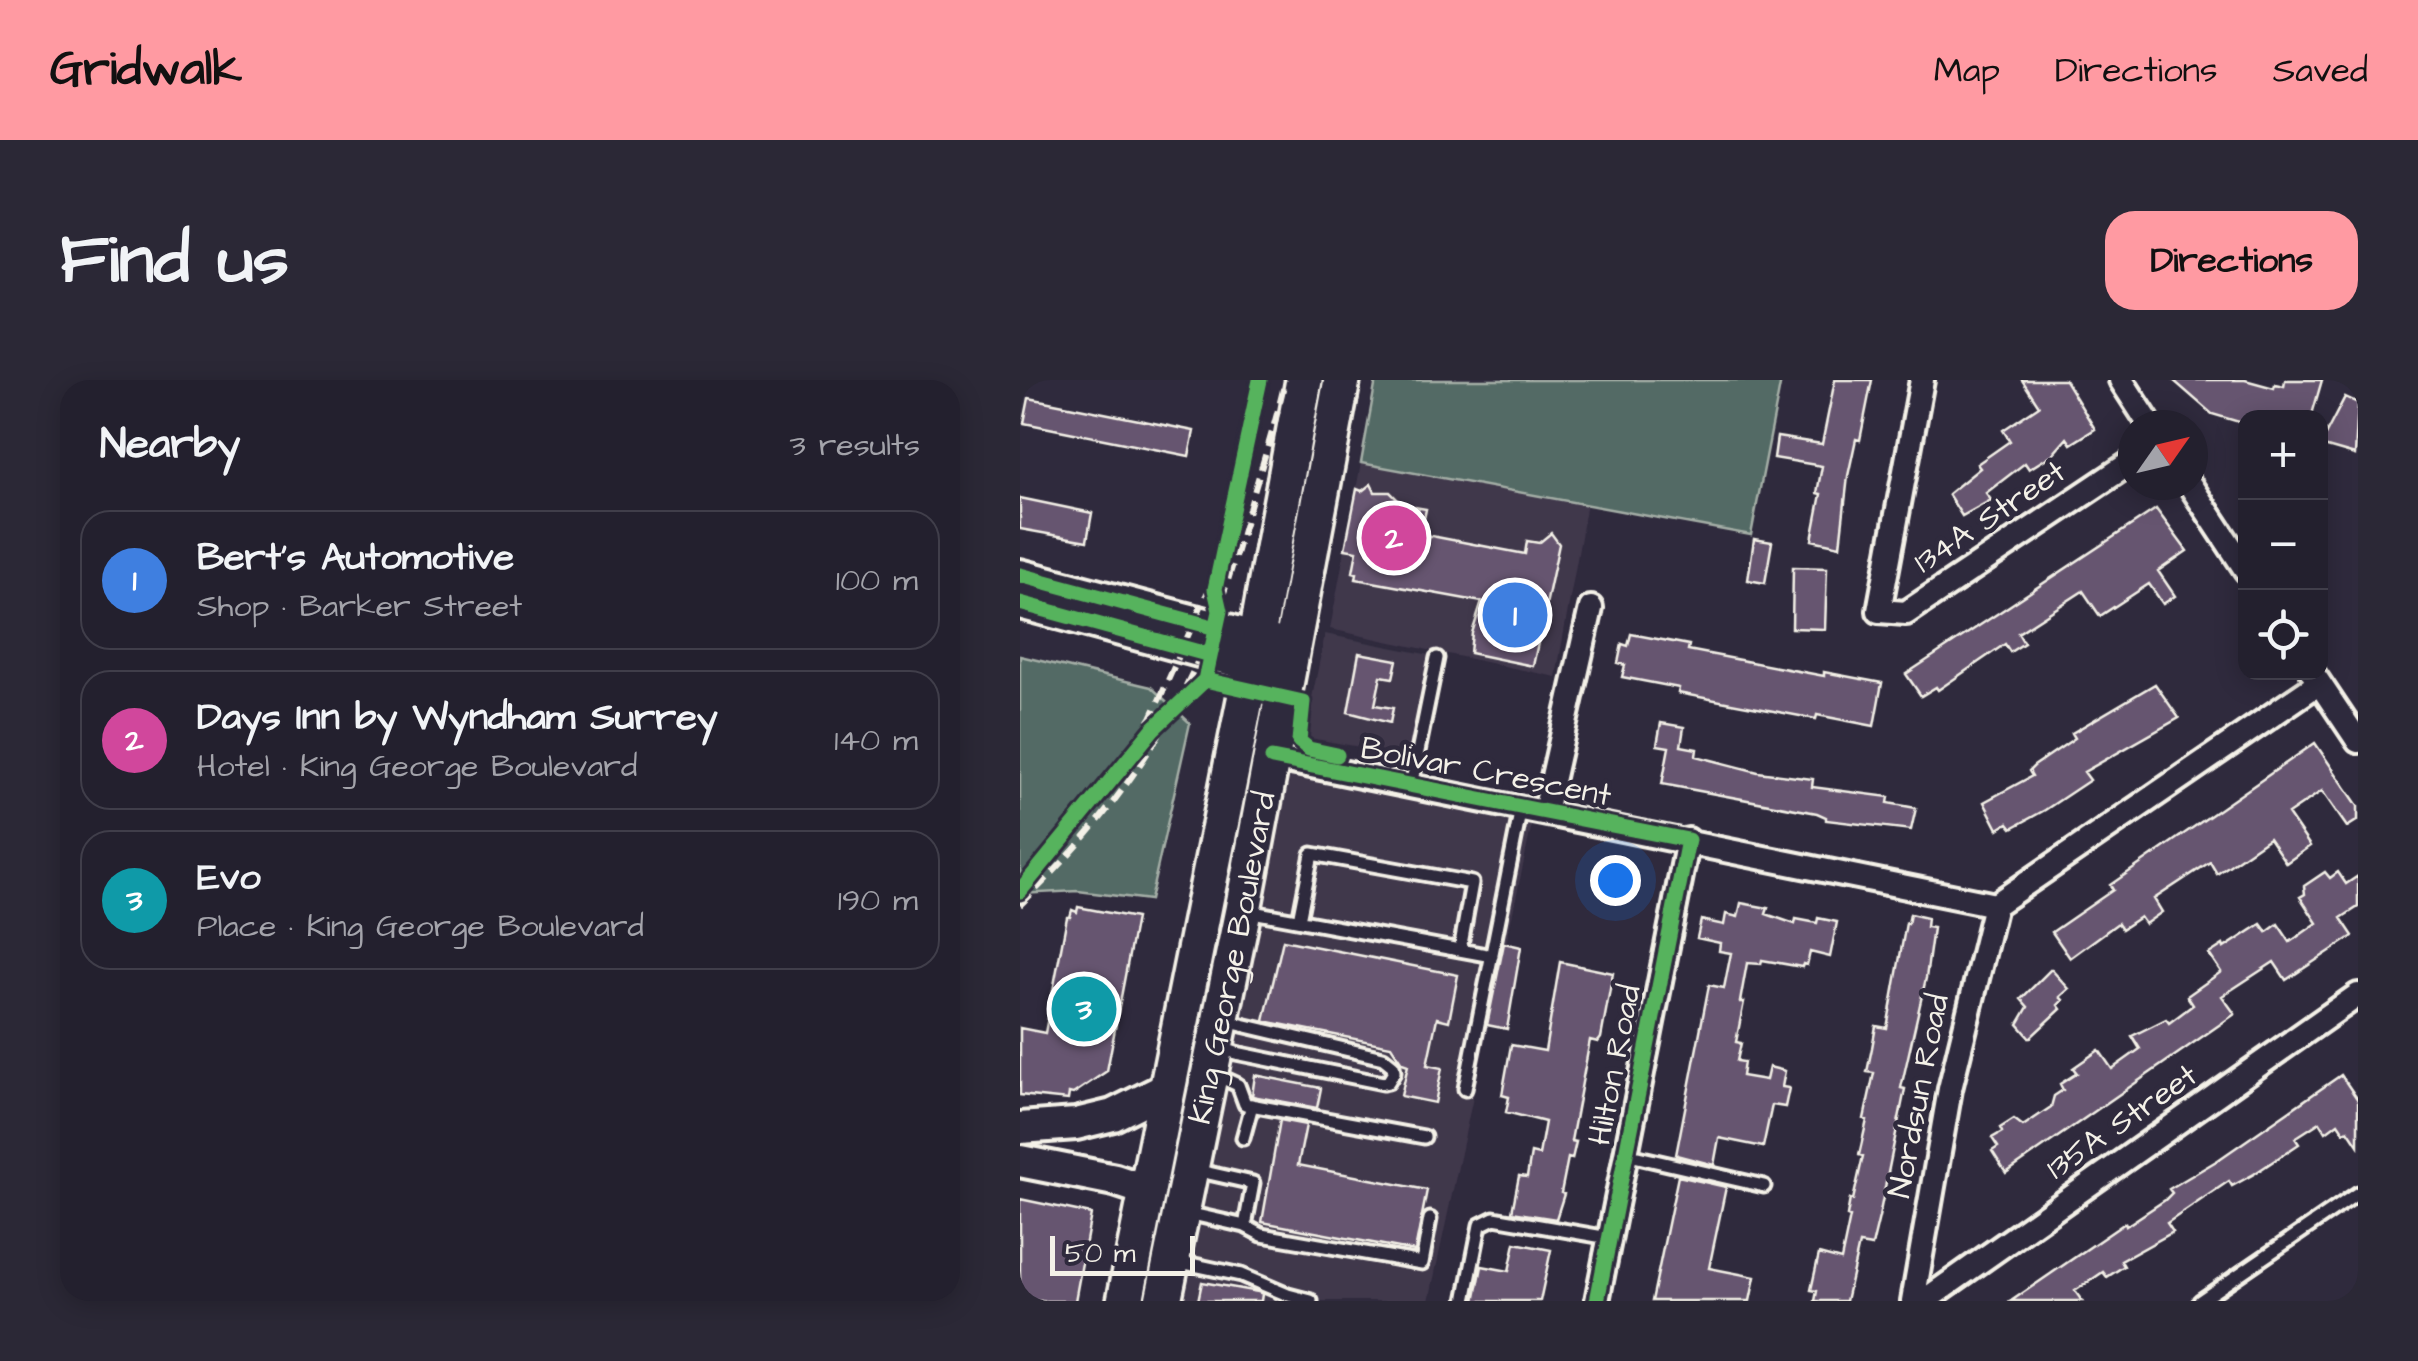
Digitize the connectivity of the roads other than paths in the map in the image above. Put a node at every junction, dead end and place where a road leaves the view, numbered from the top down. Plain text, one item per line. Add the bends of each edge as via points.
1 (1304, 380) edge
2 (1342, 380) edge
3 (1922, 380) edge
4 (2121, 380) edge
5 (2140, 410) edge
6 (2118, 471) edge
7 (2200, 500) edge
8 (2238, 558) edge
9 (1020, 575) edge
10 (1020, 604) edge
11 (1591, 608) dead end
12 (1271, 656) junction
13 (1436, 658) dead end
14 (2313, 680) edge
15 (2317, 680) edge
16 (2358, 741) edge
17 (1272, 758) junction
18 (1412, 786) junction
19 (1521, 808) junction
20 (1545, 812) junction
21 (1688, 840) junction
22 (1995, 905) junction
23 (1243, 910) junction
24 (1299, 920) junction
25 (1460, 950) junction
26 (1492, 956) junction
27 (2358, 995) edge
28 (1215, 1046) junction
29 (1465, 1088) dead end
30 (1165, 1090) junction
31 (1252, 1105) junction
32 (1020, 1128) edge
33 (1424, 1136) dead end
34 (1243, 1138) dead end
35 (1625, 1154) junction
36 (1020, 1161) edge
37 (1190, 1170) junction
38 (1764, 1186) dead end
39 (1148, 1190) junction
40 (2358, 1193) edge
41 (1182, 1212) junction
42 (1430, 1219) dead end
43 (1245, 1226) junction
44 (1609, 1238) junction
45 (1172, 1260) junction
46 (1125, 1301) edge
47 (1162, 1301) edge
48 (1311, 1301) edge
49 (1465, 1301) edge
50 (1597, 1301) edge
51 (1914, 1301) edge
52 (1924, 1301) edge
53 (2200, 1301) edge

1 - 12 main road, King George Boulevard
2 - 12 main road, King George Boulevard
3 - 6 street, 134A Street via 1879,611 1906,613
4 - 5 street
7 - 8 street
9 - 12 main road
10 - 12 main road
11 - 20 street
12 - 17 main road, King George Boulevard
12 - 30 main road, King George Boulevard
13 - 18 lane
14 - 22 street
15 - 16 street
17 - 18 street, Bolivar Crescent
17 - 23 main road, King George Boulevard
18 - 19 street, Bolivar Crescent
19 - 20 street, Bolivar Crescent
19 - 26 lane
20 - 21 street, Bolivar Crescent
21 - 22 street, Bolivar Crescent
21 - 35 street, Hilton Road
22 - 51 street, Nordsun Road via 1950,1089
23 - 24 lane
23 - 28 main road, King George Boulevard
24 - 25 lane
24 - 25 lane via 1312,854 1472,883
25 - 26 lane
26 - 29 lane
27 - 52 street, 135A Street
28 - 28 lane via 1382,1083 1394,1072 1383,1058
28 - 31 lane via 1245,1104
28 - 37 main road, King George Boulevard
30 - 32 main road via 1114,1115
30 - 39 main road, King George Boulevard
31 - 33 lane
31 - 34 lane
35 - 38 lane
35 - 44 street, Hilton Road
36 - 39 main road
37 - 41 main road, King George Boulevard
37 - 43 lane via 1253,1183
39 - 46 main road, King George Boulevard
40 - 53 lane
41 - 43 lane
41 - 45 main road, King George Boulevard
42 - 43 lane via 1422,1263
44 - 49 lane via 1494,1218 1480,1225
44 - 50 street, Hilton Road
45 - 47 main road, King George Boulevard
45 - 48 lane via 1241,1275

